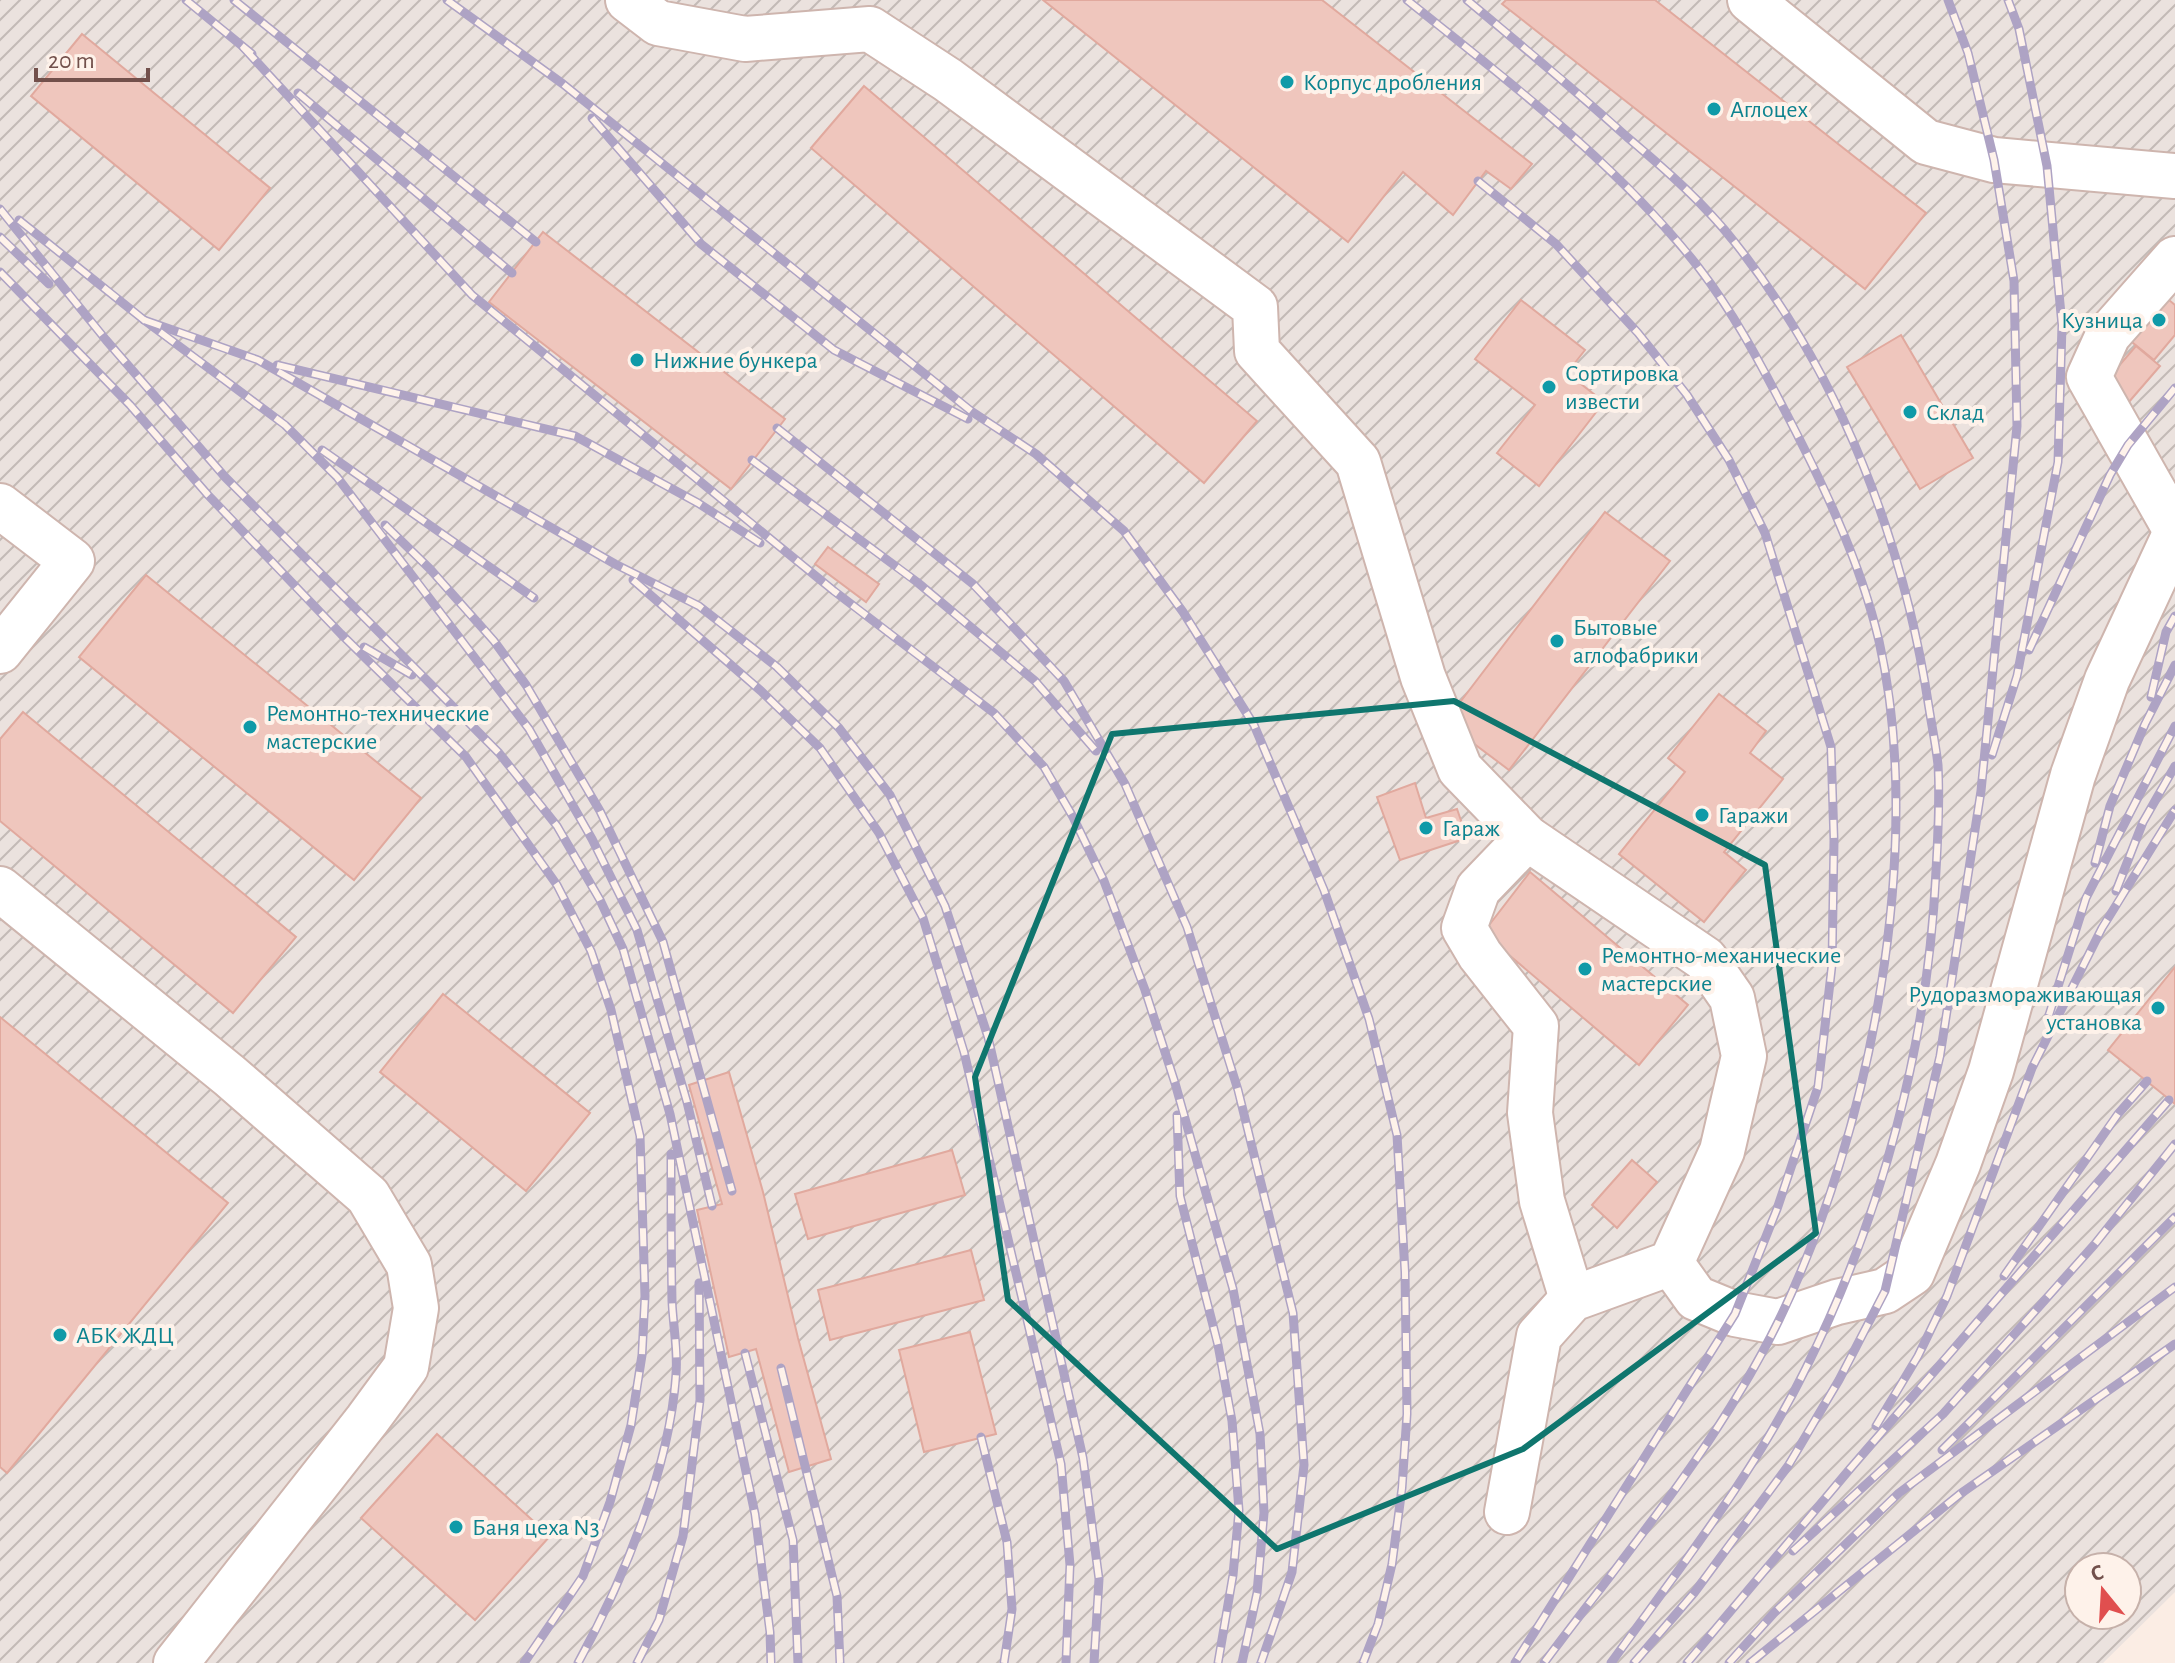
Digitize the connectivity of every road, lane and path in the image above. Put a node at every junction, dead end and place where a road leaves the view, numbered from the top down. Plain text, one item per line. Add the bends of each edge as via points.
1 (628, 0) edge
2 (1750, 0) edge
3 (2175, 176) edge
4 (2175, 259) edge
5 (0, 506) edge
6 (2175, 531) edge
7 (0, 651) edge
8 (1527, 838) junction
9 (0, 889) edge
10 (1671, 1263) junction
11 (1572, 1299) junction
12 (1507, 1512) dead end
13 (176, 1663) edge

1 - 8 lane via 658,23 745,39 870,29 948,80 1255,307 1257,351 1358,462 1423,677 1460,769
2 - 3 lane via 1926,142 1994,160
4 - 6 lane via 2108,335 2089,377
5 - 7 lane via 72,561
6 - 10 lane via 2107,680 2078,761 1991,1071 1912,1273 1885,1291 1778,1322 1735,1314 1696,1298
8 - 10 lane via 1705,959 1732,998 1744,1056 1732,1110 1722,1151
8 - 11 lane via 1478,889 1464,928 1536,1026 1530,1113 1542,1201
9 - 13 lane via 368,1196 409,1265 416,1308 406,1367
10 - 11 lane
11 - 12 lane via 1539,1336

